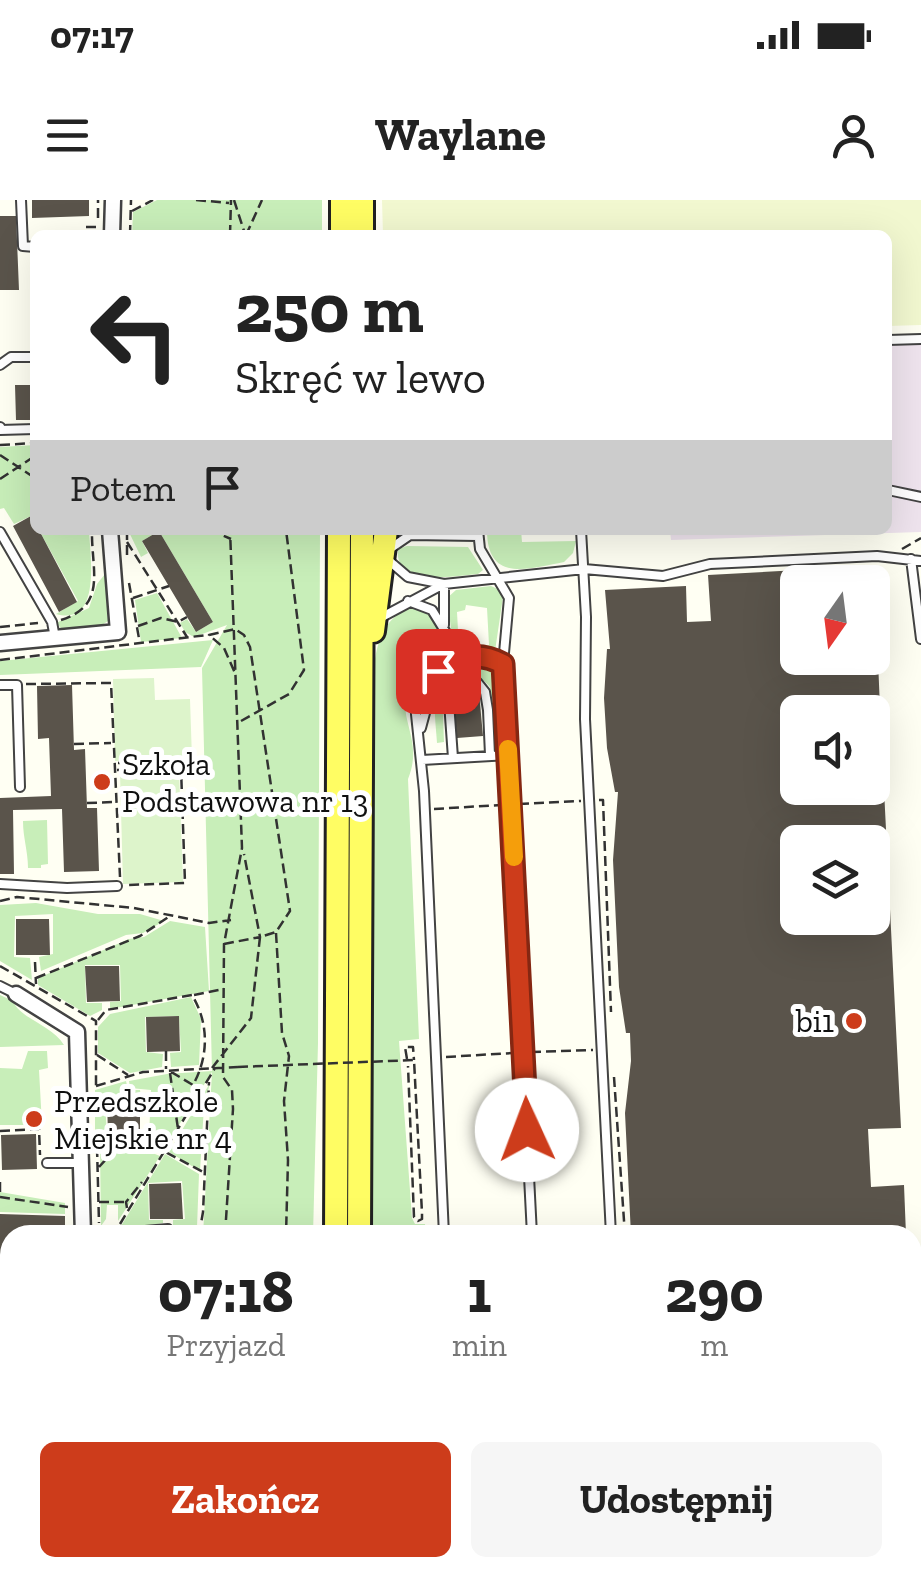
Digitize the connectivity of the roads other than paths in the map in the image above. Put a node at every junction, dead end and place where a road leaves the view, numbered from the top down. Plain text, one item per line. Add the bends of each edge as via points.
1 (21, 200) edge
2 (113, 200) edge
3 (342, 200) edge
4 (362, 200) edge
5 (105, 230) edge
6 (342, 230) edge
7 (362, 230) edge
8 (30, 247) edge
9 (921, 339) edge
10 (892, 340) edge
11 (30, 357) edge
12 (0, 365) edge
13 (0, 427) edge
14 (30, 429) edge
15 (892, 491) edge
16 (921, 497) edge
17 (0, 532) edge
18 (110, 535) edge
19 (339, 535) edge
20 (362, 535) edge
21 (386, 535) edge
22 (407, 535) edge
23 (478, 535) edge
24 (581, 535) edge
25 (385, 554) junction
26 (916, 560) edge
27 (584, 569) junction
28 (523, 576) junction
29 (498, 579) junction
30 (444, 584) junction
31 (509, 598) junction
32 (408, 601) junction
33 (444, 626) junction
34 (373, 628) junction
35 (54, 638) junction
36 (921, 639) edge
37 (0, 643) edge
38 (503, 664) junction
39 (0, 686) edge
40 (361, 727) junction
41 (420, 731) junction
42 (490, 755) junction
43 (508, 755) junction
44 (453, 758) junction
45 (422, 760) junction
46 (20, 786) dead end
47 (0, 884) edge
48 (117, 886) dead end
49 (0, 986) edge
50 (16, 994) joint
51 (47, 1163) dead end
52 (80, 1163) junction
53 (83, 1225) edge
54 (333, 1225) edge
55 (359, 1225) edge
56 (443, 1225) edge
57 (532, 1225) edge
58 (610, 1225) edge

1 - 8 lane via 22,246
2 - 5 street
3 - 6 main road
4 - 7 main road
9 - 10 lane
11 - 12 lane
13 - 14 lane
15 - 16 lane
17 - 35 lane via 52,622
18 - 35 street via 118,632
19 - 54 main road
20 - 40 main road
21 - 25 main road
22 - 25 lane
23 - 29 lane
24 - 27 lane
25 - 30 lane via 408,577
25 - 34 main road
26 - 27 lane via 710,564 663,576
26 - 36 lane
27 - 28 lane
27 - 58 lane
28 - 29 lane
28 - 31 lane
29 - 30 lane
29 - 31 lane
30 - 32 lane
30 - 33 lane
31 - 38 lane
32 - 33 lane via 428,607
32 - 34 lane
33 - 41 lane via 414,695
34 - 40 main road via 370,706
35 - 37 street
38 - 41 lane via 472,655 438,671
38 - 43 lane
39 - 46 lane via 16,685
40 - 55 main road
41 - 45 lane
42 - 43 lane
42 - 44 lane
42 - 44 lane via 485,692 478,682 468,682 448,688
43 - 57 lane
44 - 45 lane
45 - 56 lane
47 - 48 lane
49 - 50 lane
50 - 52 street via 76,1032
51 - 52 lane
52 - 53 street

